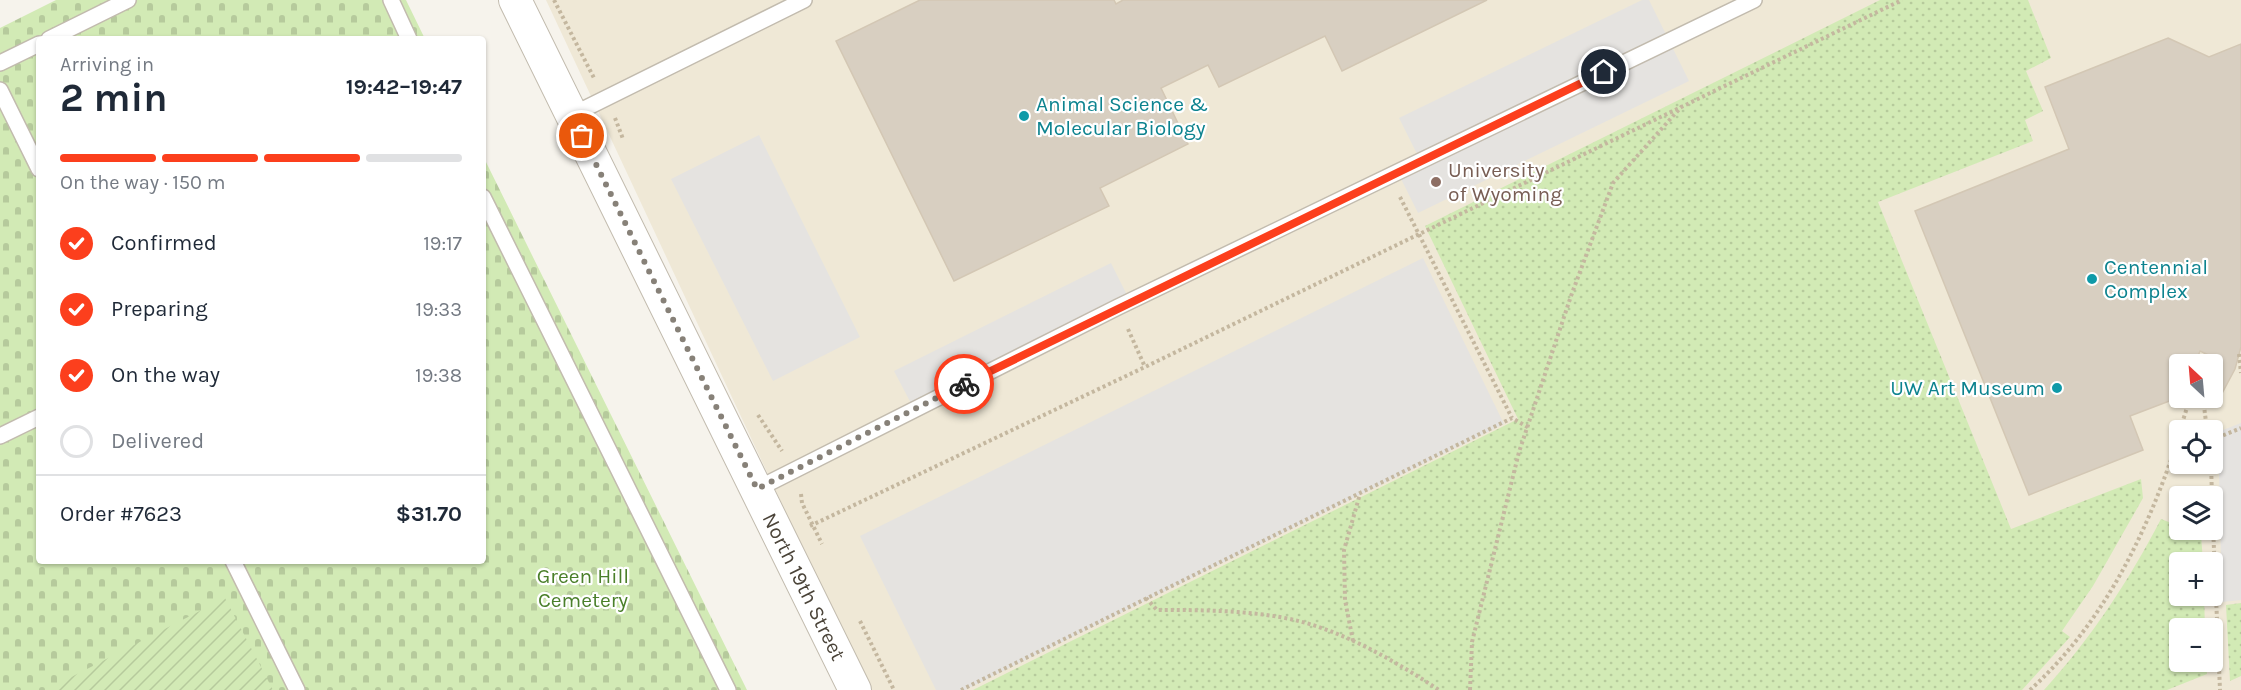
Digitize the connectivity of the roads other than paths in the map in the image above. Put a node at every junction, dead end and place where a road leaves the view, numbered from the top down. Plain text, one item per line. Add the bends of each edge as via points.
1 (128, 0) edge
2 (391, 0) edge
3 (515, 0) edge
4 (804, 0) edge
5 (1754, 0) edge
6 (1724, 6) edge
7 (55, 36) edge
8 (408, 36) edge
9 (36, 45) edge
10 (0, 63) edge
11 (0, 90) edge
12 (572, 115) junction
13 (36, 163) edge
14 (486, 203) edge
15 (36, 418) edge
16 (0, 436) edge
17 (757, 489) junction
18 (234, 564) edge
19 (297, 690) edge
20 (728, 690) edge
21 (855, 690) edge

1 - 7 lane
2 - 8 lane
3 - 12 street, North 19th Street
4 - 12 lane
5 - 6 lane
6 - 17 lane
9 - 10 lane
11 - 13 lane
12 - 17 street, North 19th Street
14 - 20 lane
15 - 16 lane
17 - 21 street, North 19th Street
18 - 19 lane

